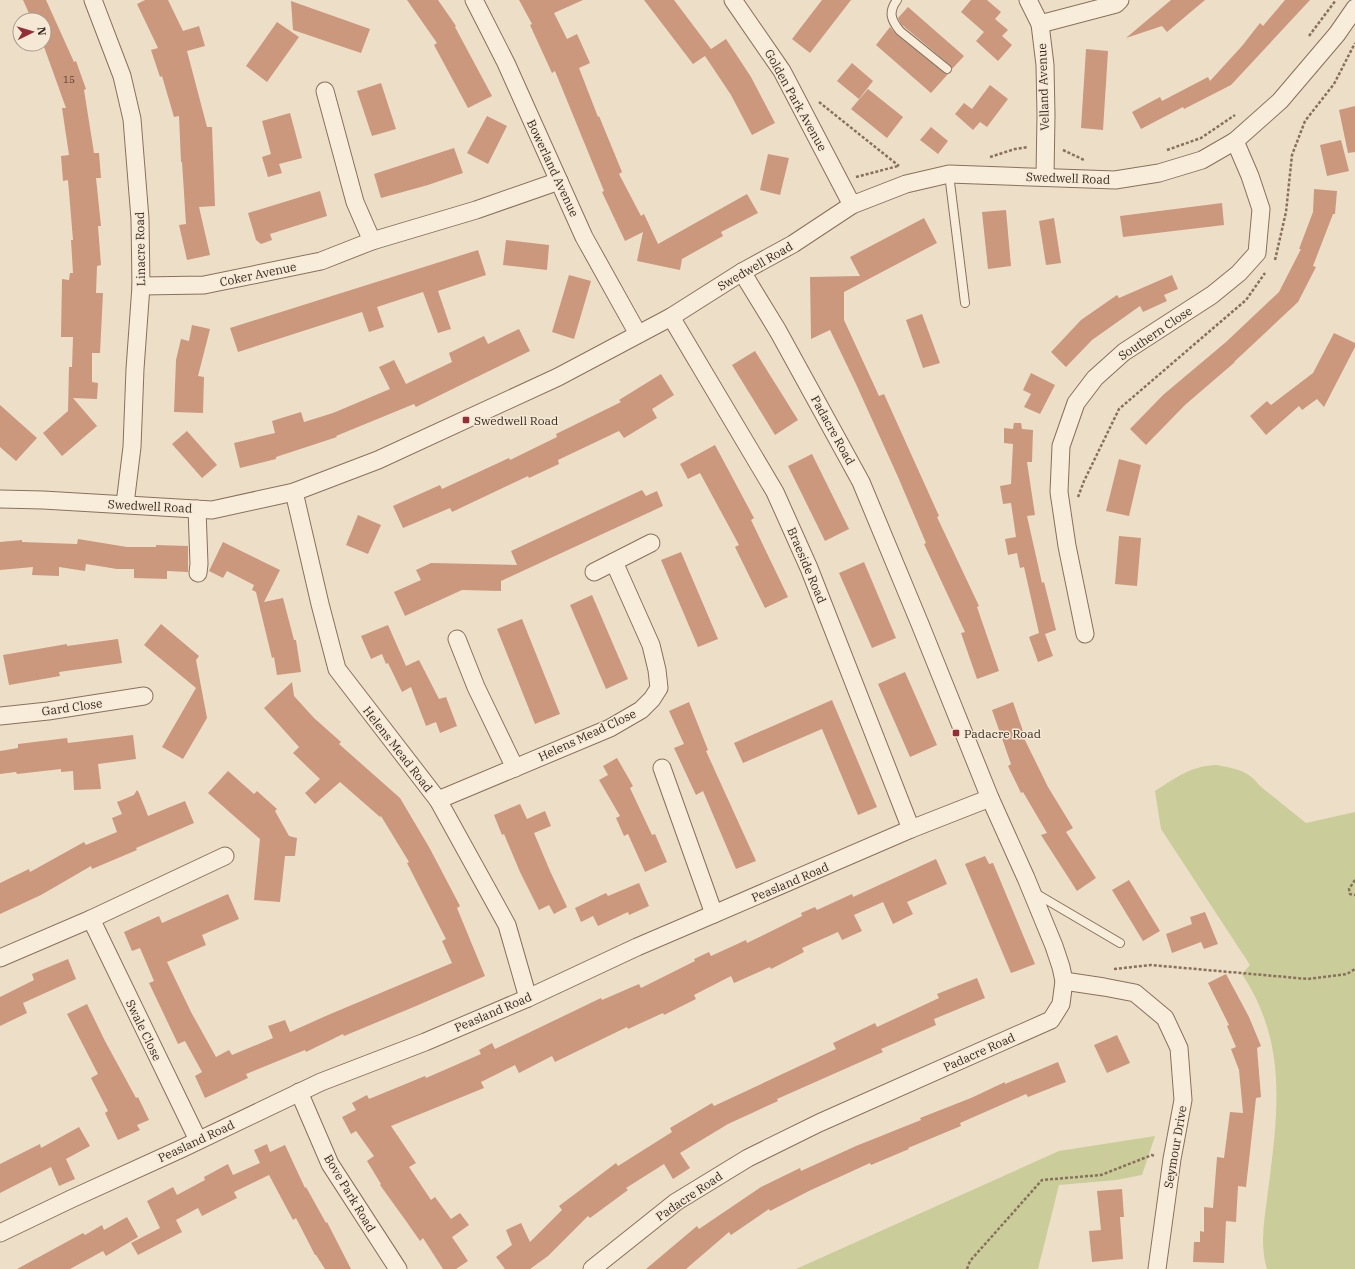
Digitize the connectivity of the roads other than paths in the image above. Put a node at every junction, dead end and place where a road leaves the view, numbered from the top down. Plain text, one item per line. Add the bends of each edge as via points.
1 (93, 0) edge
2 (474, 0) edge
3 (733, 0) edge
4 (897, 0) edge
5 (1028, 0) edge
6 (1120, 0) edge
7 (1355, 8) edge
8 (1040, 24) junction
9 (947, 69) dead end
10 (324, 92) dead end
11 (1235, 142) junction
12 (949, 174) junction
13 (1044, 176) junction
14 (559, 180) junction
15 (852, 205) junction
16 (372, 241) junction
17 (742, 272) junction
18 (141, 286) junction
19 (965, 303) dead end
20 (671, 317) junction
21 (638, 334) junction
22 (294, 492) junction
23 (0, 499) edge
24 (125, 504) junction
25 (197, 509) junction
26 (651, 543) dead end
27 (614, 562) junction
28 (594, 572) dead end
29 (198, 573) dead end
30 (1085, 634) dead end
31 (457, 639) dead end
32 (144, 696) dead end
33 (0, 716) edge
34 (515, 768) junction
35 (662, 768) dead end
36 (990, 798) junction
37 (438, 800) junction
38 (911, 829) junction
39 (225, 856) dead end
40 (1031, 891) junction
41 (714, 914) junction
42 (91, 919) junction
43 (1120, 943) dead end
44 (0, 958) edge
45 (1064, 981) junction
46 (528, 998) junction
47 (300, 1092) junction
48 (198, 1140) junction
49 (0, 1233) edge
50 (398, 1269) edge
51 (592, 1269) edge
52 (1157, 1269) edge

1 - 18 street, Linacre Road via 122,76 132,119 140,219
2 - 14 street, Bowerland Avenue via 506,63
3 - 15 street, Golden Park Avenue via 782,71
4 - 9 lane via 890,14 894,23 900,31
5 - 8 street, Velland Avenue
6 - 8 street via 1116,4
7 - 11 street, Swedwell Road via 1280,100
8 - 13 street, Velland Avenue via 1045,65
10 - 16 street via 355,202
11 - 13 street, Swedwell Road via 1202,160 1159,173 1115,180
11 - 30 street, Southern Close via 1261,209 1257,253 1239,273 1212,295 1124,352 1095,378 1076,403 1061,446 1059,492
12 - 13 street, Swedwell Road
12 - 15 street, Swedwell Road via 906,184
12 - 19 lane
14 - 16 street, Coker Avenue via 476,210
14 - 21 street, Bowerland Avenue via 584,237
15 - 17 street, Swedwell Road via 793,244
16 - 18 street, Coker Avenue via 321,261 204,286
17 - 20 street, Swedwell Road
17 - 36 street, Padacre Road via 782,338 861,482
18 - 24 street, Linacre Road via 132,447
20 - 21 street, Swedwell Road
20 - 38 street, Braeside Road via 775,492 809,568
21 - 22 street, Swedwell Road via 558,377 466,420 378,460
22 - 25 street, Swedwell Road via 212,510
22 - 37 street, Helens Mead Road via 337,670
23 - 24 street, Swedwell Road
24 - 25 street, Swedwell Road
25 - 29 street
26 - 27 street
27 - 28 street
27 - 34 street, Helens Mead Close via 651,645 659,688 641,710 616,724
31 - 34 street via 476,688
32 - 33 street, Gard Close
34 - 37 street, Helens Mead Close
35 - 41 street
36 - 38 street, Peasland Road
36 - 40 street, Padacre Road
37 - 46 street, Helens Mead Road via 507,925
38 - 41 street, Peasland Road
39 - 42 street
40 - 43 lane
40 - 45 street, Padacre Road via 1054,946
41 - 46 street, Peasland Road
42 - 44 street
42 - 48 street, Swale Close
45 - 51 street, Padacre Road via 1061,1004 1051,1020 819,1123 748,1158 676,1202
45 - 52 street, Seymour Drive via 1135,993 1165,1018 1178,1048 1183,1100
46 - 47 street, Peasland Road
47 - 48 street, Peasland Road
47 - 50 street, Bove Park Road via 330,1164
48 - 49 street, Peasland Road

